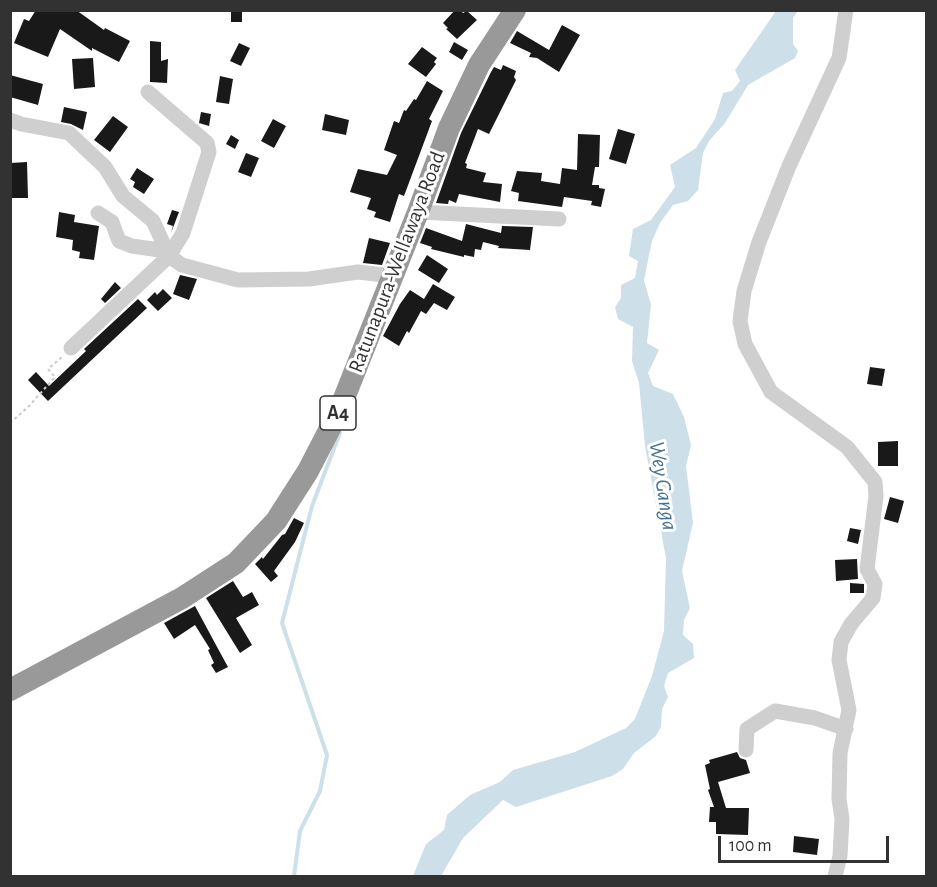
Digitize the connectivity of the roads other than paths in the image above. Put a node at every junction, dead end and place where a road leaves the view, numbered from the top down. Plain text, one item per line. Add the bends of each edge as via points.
1 (515, 10) edge
2 (846, 10) edge
3 (148, 92) dead end
4 (10, 120) edge
5 (418, 212) junction
6 (98, 213) dead end
7 (559, 219) dead end
8 (168, 253) junction
9 (392, 276) junction
10 (71, 348) road end
11 (10, 690) edge
12 (846, 729) junction
13 (746, 750) dead end
14 (835, 876) edge

1 - 5 highway, Ratunapura-Wellawaya Road / A4 via 479,64 449,128
2 - 12 street via 839,58 759,242 744,291 740,321 745,344 771,392 847,447 875,482 867,569 875,584 873,598 850,624 841,642 839,660 849,711
3 - 8 street via 207,142 209,152 183,233
4 - 8 street via 69,133 105,166 123,196 153,221
5 - 7 street
5 - 9 highway, Ratunapura-Wellawaya Road / A4
6 - 8 street via 112,222 119,241
8 - 9 street via 182,265 238,280 309,279 358,272
8 - 10 street
9 - 11 highway, Ratunapura-Wellawaya Road / A4 via 339,411 276,521 236,563 182,598
12 - 13 street via 815,718 775,711 747,729
12 - 14 street via 840,753 842,819

